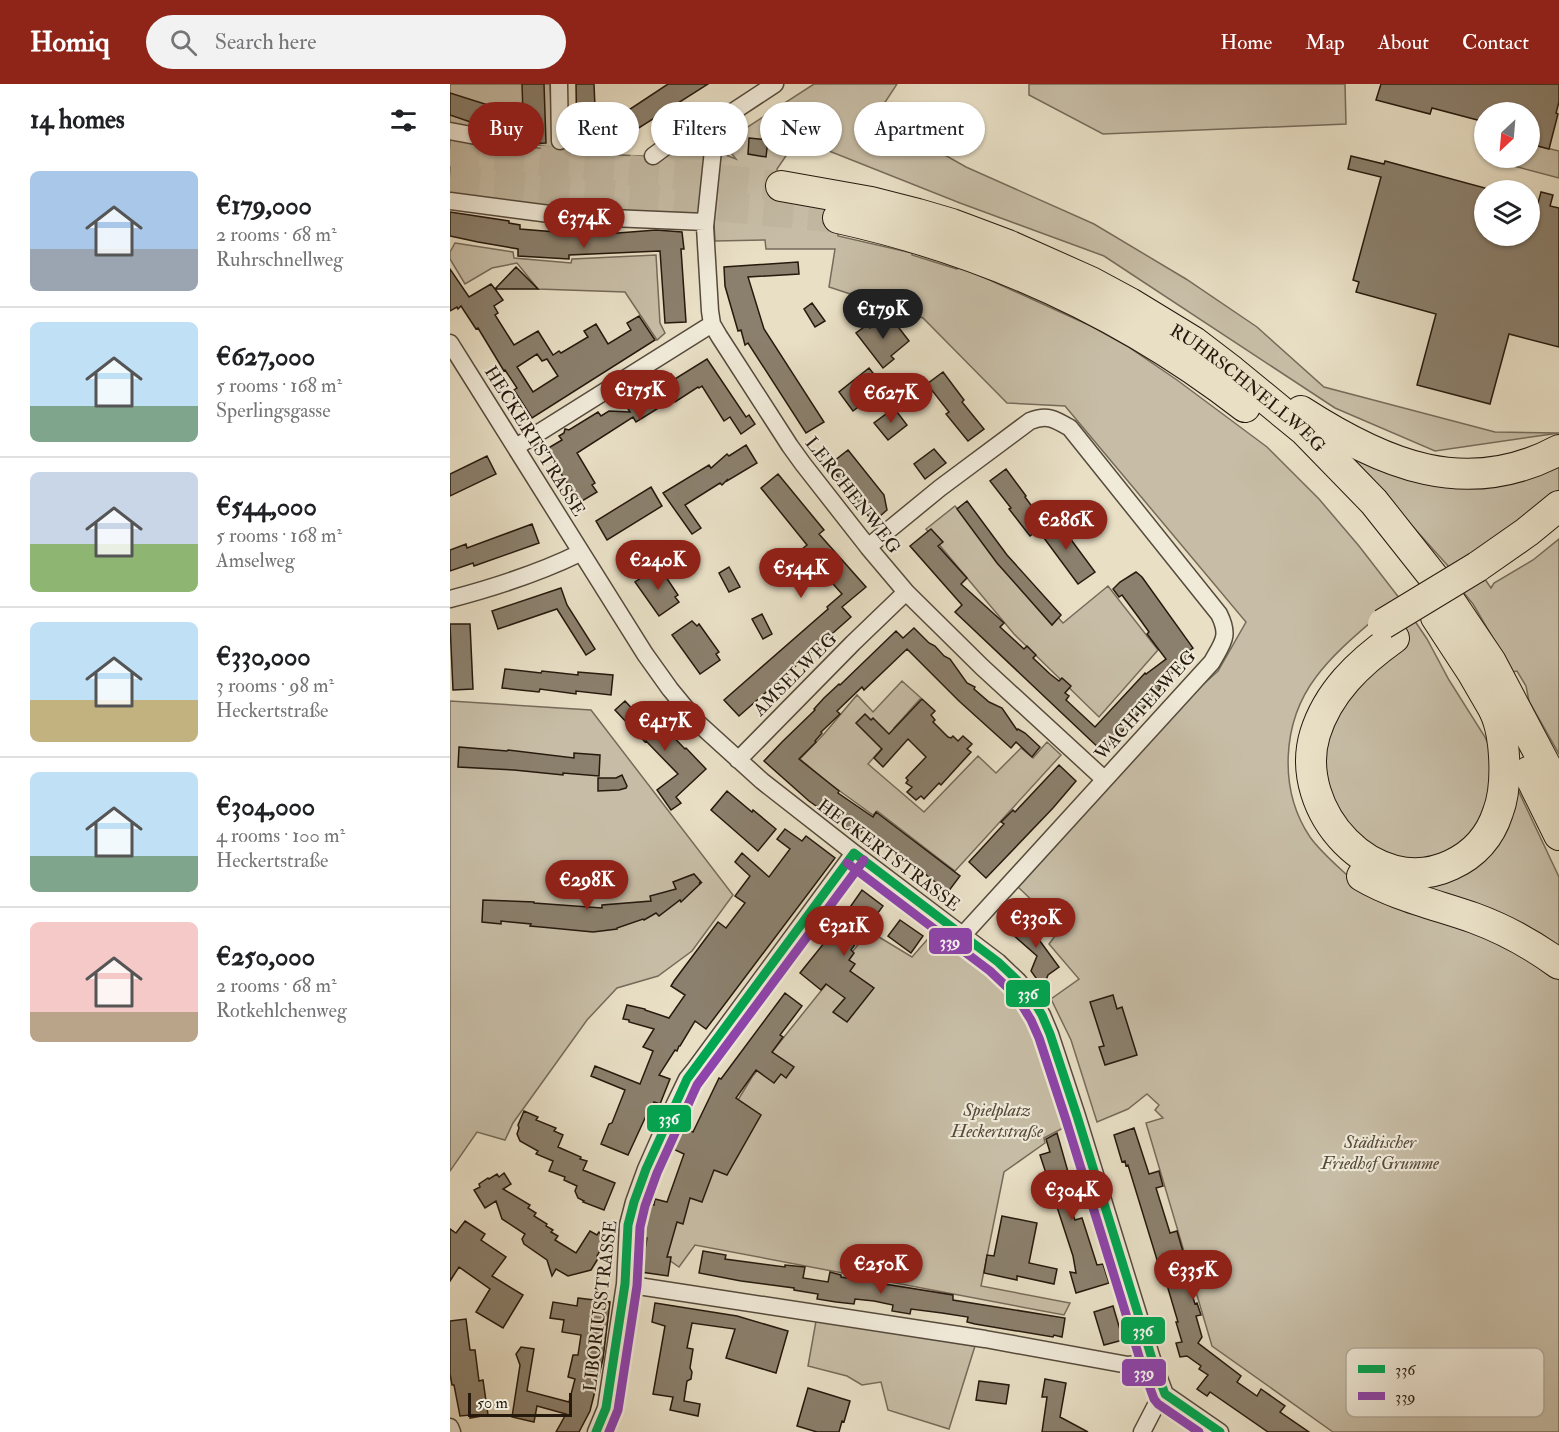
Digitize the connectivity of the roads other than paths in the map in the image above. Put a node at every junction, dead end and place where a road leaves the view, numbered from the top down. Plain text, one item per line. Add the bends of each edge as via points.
1 (559, 84) edge
2 (775, 84) edge
3 (559, 102) edge
4 (748, 102) edge
5 (450, 131) edge
6 (468, 134) edge
7 (712, 158) edge
8 (781, 186) tunnel mouth
9 (450, 201) edge
10 (838, 218) tunnel mouth
11 (705, 222) junction
12 (712, 324) junction
13 (1194, 342) junction
14 (450, 343) edge
15 (516, 447) junction
16 (1559, 450) edge
17 (1559, 507) edge
18 (1559, 530) edge
19 (868, 547) junction
20 (580, 553) junction
21 (1481, 574) junction
22 (906, 592) junction
23 (450, 599) edge
24 (1389, 631) junction
25 (1494, 710) junction
26 (738, 760) junction
27 (1104, 779) junction
28 (1559, 791) edge
29 (1559, 835) edge
30 (854, 853) junction
31 (962, 936) junction
32 (1559, 964) edge
33 (625, 1284) junction
34 (1153, 1362) junction
35 (1165, 1394) junction
36 (450, 1427) edge
37 (452, 1432) edge
38 (596, 1432) edge
39 (1142, 1432) edge
40 (1220, 1432) edge

1 - 3 street
2 - 4 street
5 - 6 street
7 - 11 street, LERCHENWEG
8 - 13 highway, RUHRSCHNELLWEG via 918,214 1008,245 1091,282
9 - 11 street via 565,216
10 - 25 highway, RUHRSCHNELLWEG via 936,243 1040,283 1131,330 1230,395 1306,460 1364,522 1440,622
11 - 12 street, LERCHENWEG
12 - 15 street
12 - 19 street, LERCHENWEG via 790,446
13 - 16 highway via 1338,435 1398,462 1453,474 1489,473 1525,466
13 - 28 highway, RUHRSCHNELLWEG via 1305,431 1374,502 1435,579 1491,662
14 - 15 street, HECKERTSTRASSE
15 - 20 street, HECKERTSTRASSE
17 - 21 highway
18 - 21 highway
19 - 22 street, LERCHENWEG
19 - 27 street, WACHTELWEG via 1030,422 1038,418 1056,419 1070,428 1225,625 1226,636 1212,662
20 - 23 street
20 - 26 street, HECKERTSTRASSE via 670,689 698,723
21 - 24 highway
22 - 26 street, AMSELWEG
22 - 27 street, LERCHENWEG
24 - 25 highway via 1339,687 1322,715 1311,758 1320,802 1334,829 1363,856 1390,870 1425,873 1467,857 1483,842 1503,794 1503,744
24 - 32 highway via 1353,647 1329,672 1301,723 1295,746 1296,768 1304,809 1314,829 1331,851 1360,874 1402,894 1502,930
25 - 29 highway, RUHRSCHNELLWEG
26 - 30 street, HECKERTSTRASSE
27 - 31 street, WACHTELWEG
30 - 31 street, HECKERTSTRASSE
30 - 33 street, LIBORIUSSTRASSE via 687,1080 634,1202 628,1224
31 - 34 street, HECKERTSTRASSE via 1018,981 1042,1016
33 - 34 street via 1128,1365
33 - 38 street, LIBORIUSSTRASSE via 606,1408
34 - 35 street, HECKERTSTRASSE
35 - 39 street
35 - 40 street
36 - 37 street

